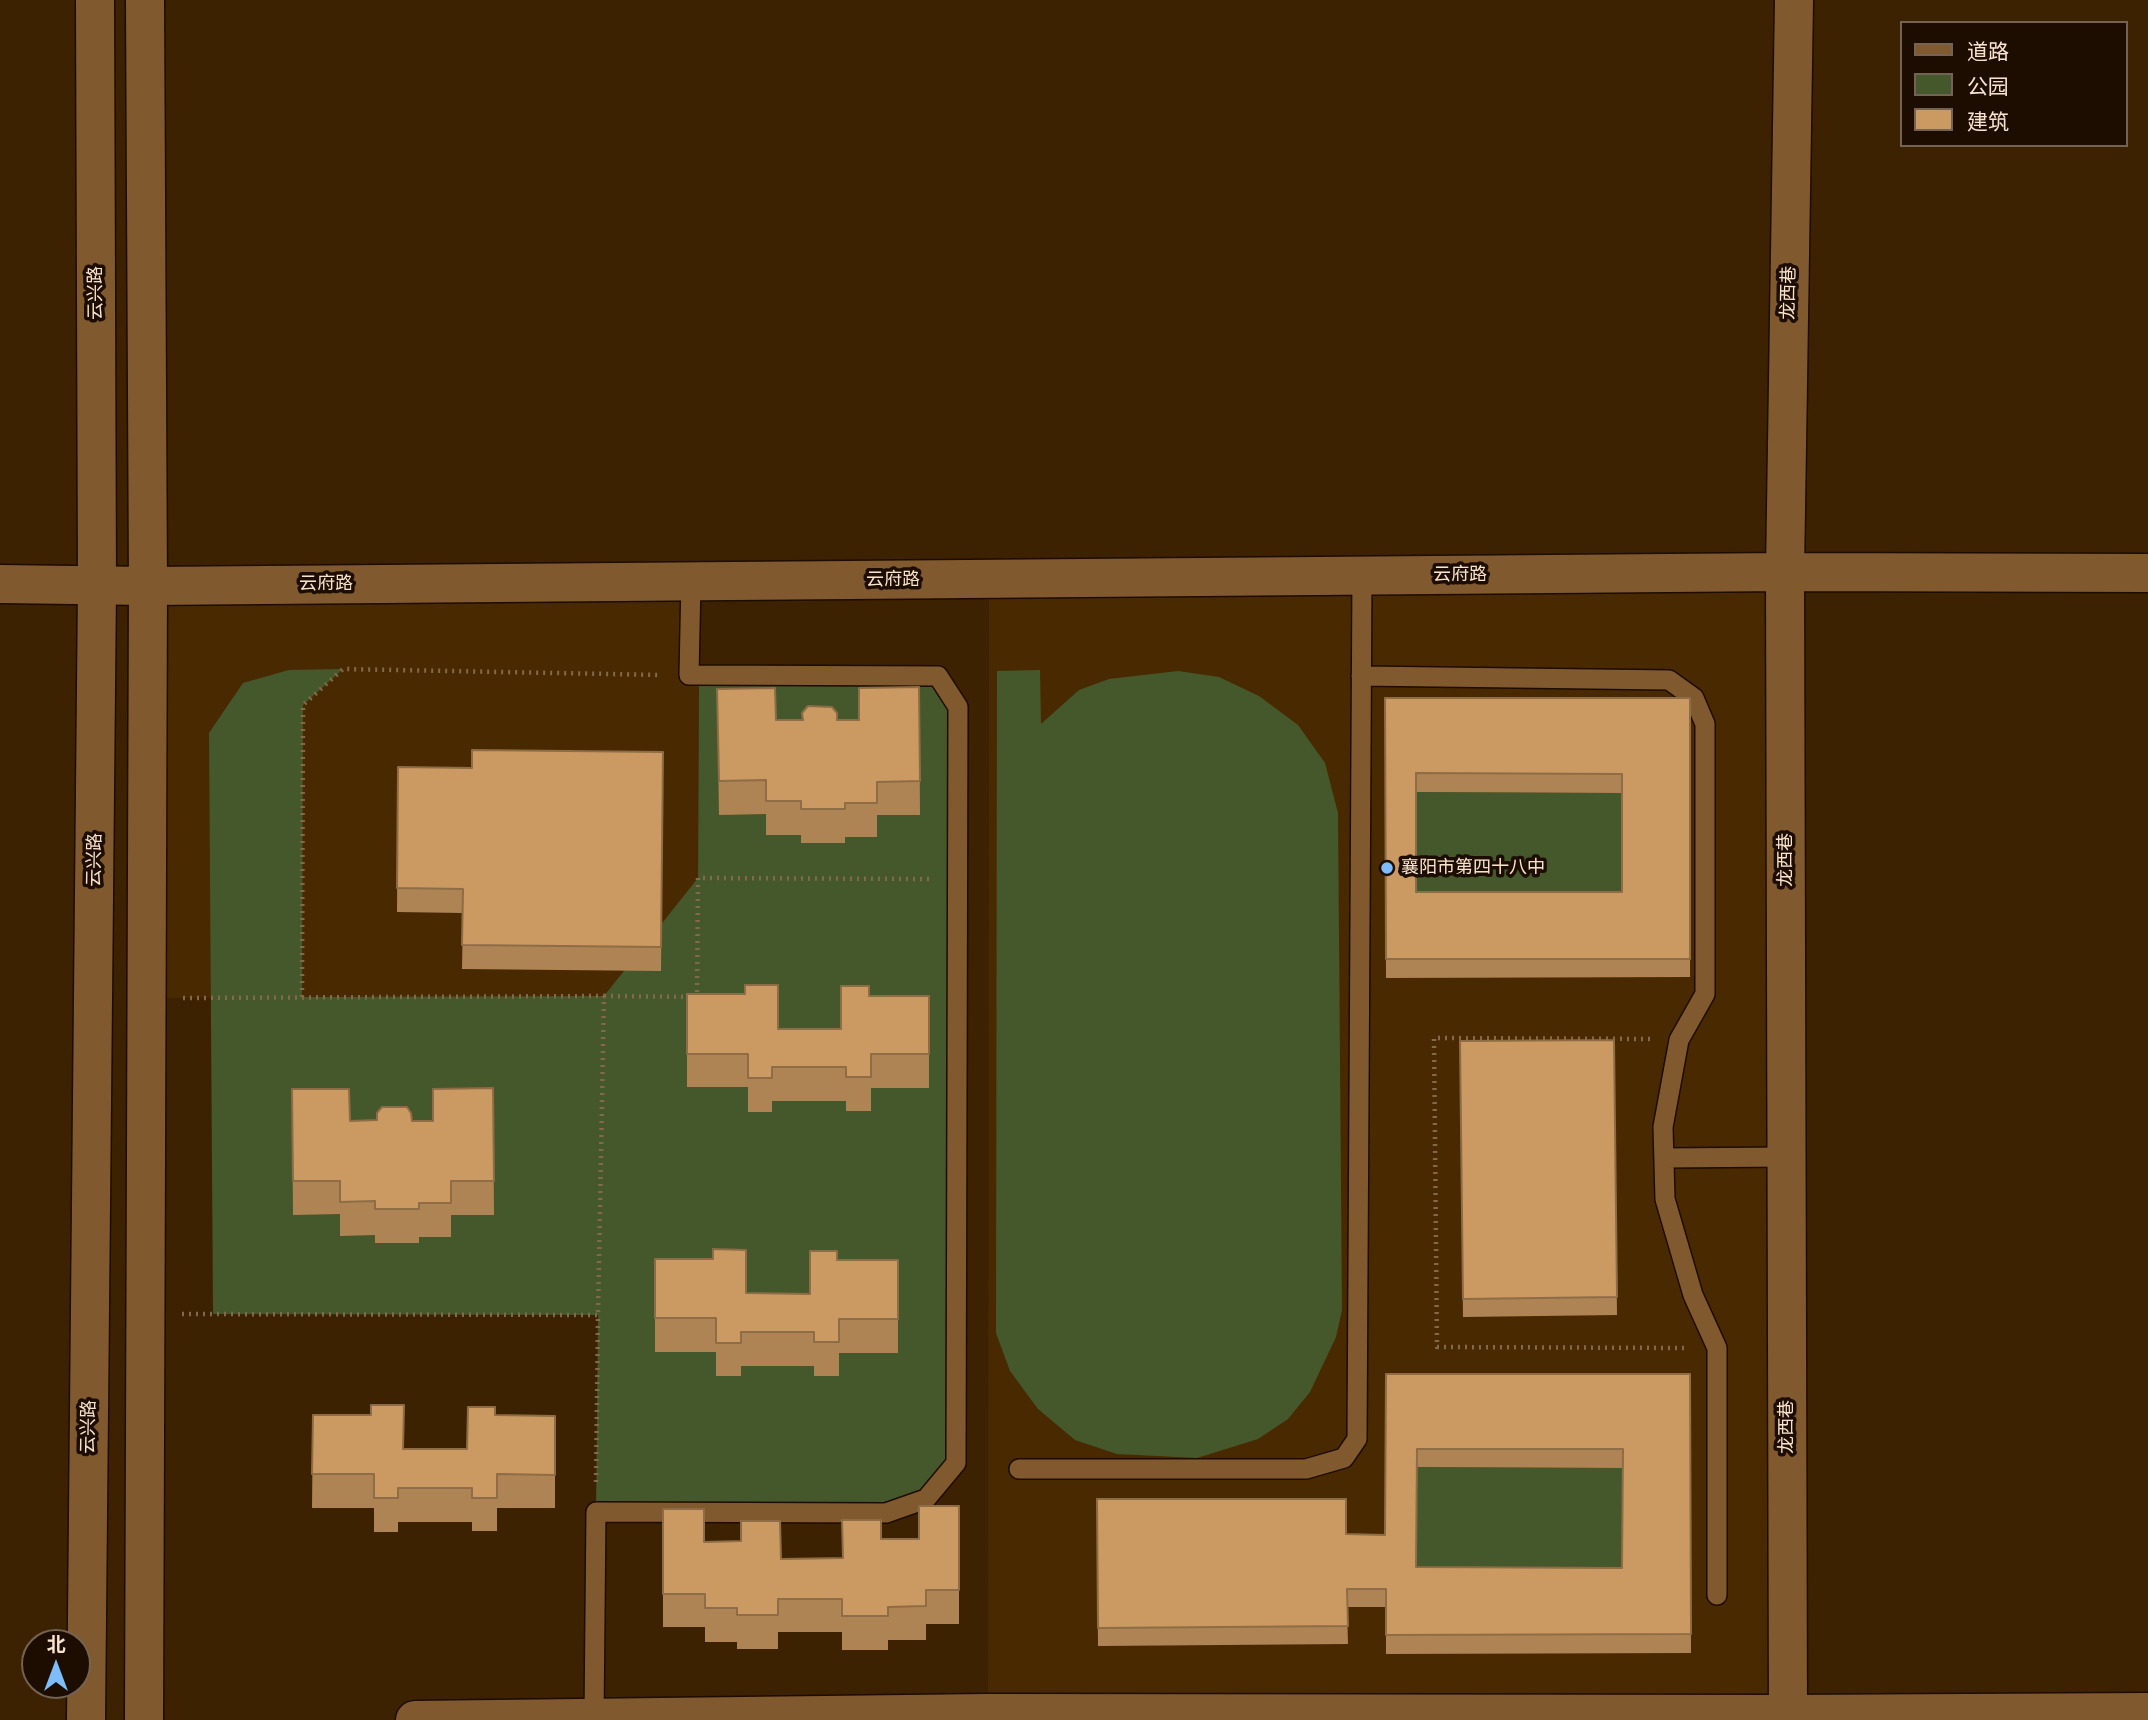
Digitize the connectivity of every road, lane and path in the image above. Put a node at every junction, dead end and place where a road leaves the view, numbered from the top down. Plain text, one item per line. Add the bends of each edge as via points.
1 (95, 0) edge
2 (145, 0) edge
3 (1794, 0) edge
4 (1785, 572) junction
5 (2148, 573) edge
6 (1362, 576) junction
7 (691, 581) junction
8 (0, 584) edge
9 (97, 585) junction
10 (148, 586) junction
11 (689, 675) junction
12 (1361, 677) junction
13 (958, 880) junction
14 (604, 996) junction
15 (302, 997) junction
16 (147, 998) junction
17 (1679, 1040) junction
18 (1787, 1157) junction
19 (1664, 1158) junction
20 (146, 1314) junction
21 (598, 1315) junction
22 (1717, 1348) junction
23 (1019, 1469) dead end
24 (596, 1511) junction
25 (1717, 1595) dead end
26 (2148, 1712) edge
27 (849, 1717) edge
28 (1788, 1717) edge
29 (594, 1718) junction
30 (86, 1720) edge
31 (144, 1720) edge
32 (415, 1720) edge

1 - 9 street, 云兴路
2 - 10 street
3 - 4 street, 龙西巷
4 - 5 street, 云府路
4 - 6 street, 云府路
4 - 18 street, 龙西巷
6 - 7 street, 云府路
6 - 12 lane
7 - 10 street, 云府路
7 - 11 lane
8 - 9 street, 云府路
9 - 10 street, 云府路
9 - 30 street, 云兴路
10 - 16 street
11 - 13 lane via 938,677 958,707
11 - 15 path via 343,669 303,705
12 - 17 lane via 1669,680 1694,698 1705,724 1705,994
12 - 23 lane via 1357,1439 1343,1458 1306,1469
13 - 14 path via 698,878 697,997
13 - 24 lane via 956,1463 926,1499 886,1513
14 - 15 path
14 - 21 path
15 - 16 path
16 - 20 street
17 - 19 lane via 1663,1127
17 - 22 path via 1434,1038 1437,1346
18 - 19 lane
18 - 28 street, 龙西巷
19 - 22 lane via 1665,1199 1693,1296
20 - 21 path
20 - 31 street
21 - 24 path
22 - 25 lane
24 - 29 lane
26 - 28 street
27 - 28 street via 988,1713
27 - 29 street
29 - 32 street

